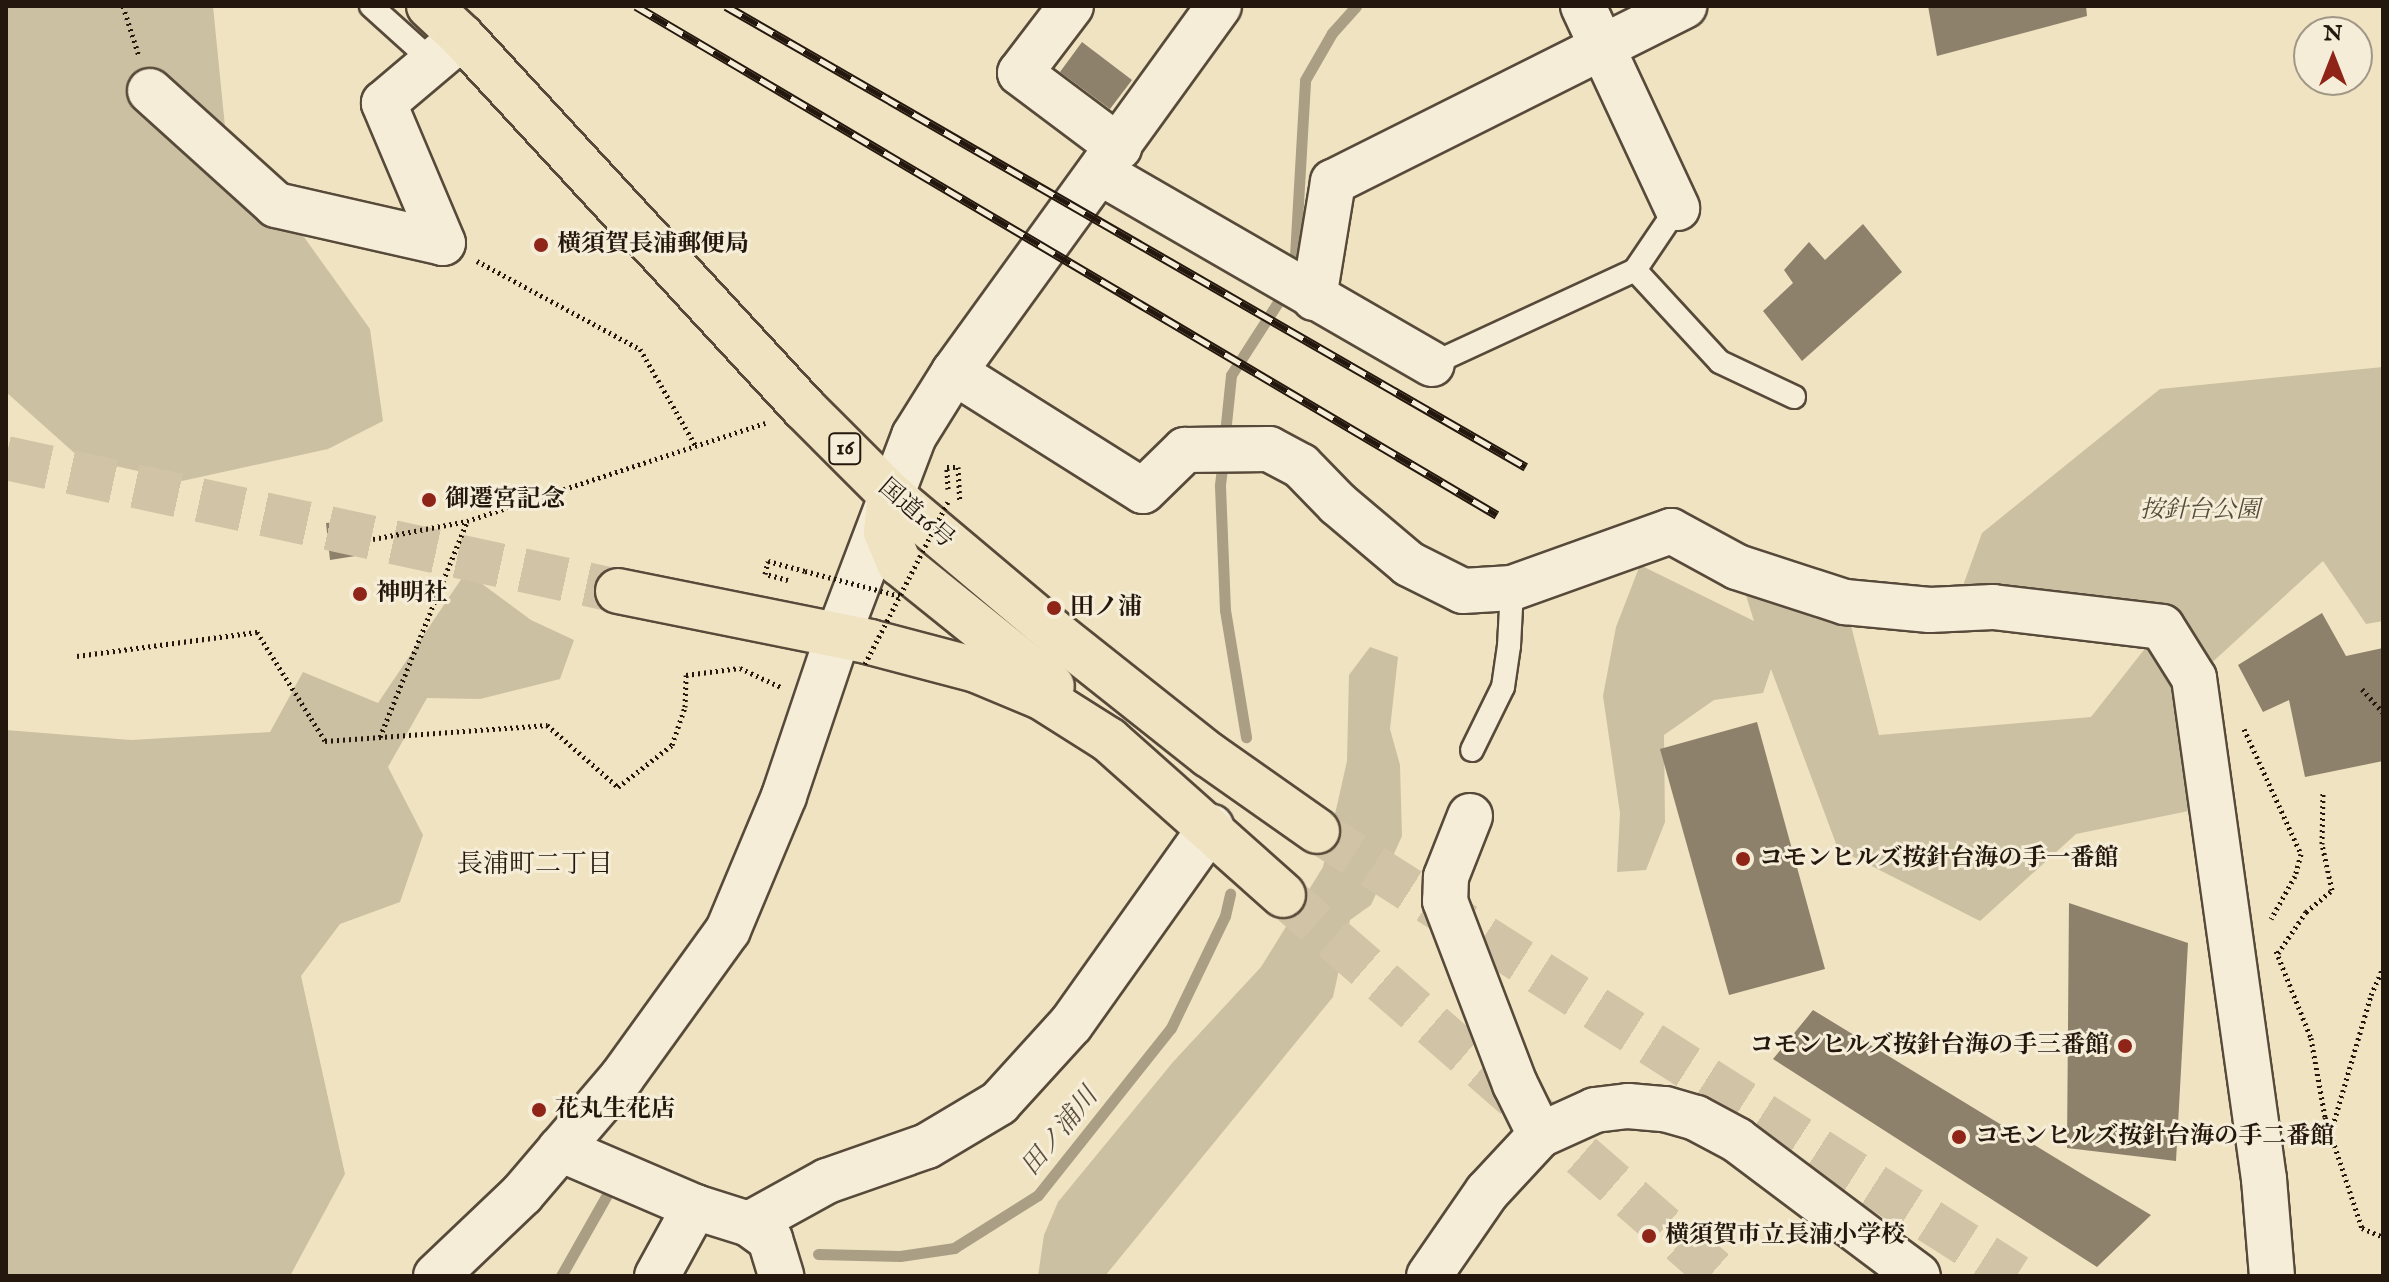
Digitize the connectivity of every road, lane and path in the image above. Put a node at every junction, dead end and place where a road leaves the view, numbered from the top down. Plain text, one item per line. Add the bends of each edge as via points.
1 (123, 6) edge
2 (371, 6) edge
3 (429, 6) edge
4 (1071, 6) edge
5 (1219, 6) edge
6 (1583, 6) edge
7 (1684, 6) edge
8 (1603, 48) junction
9 (447, 49) junction
10 (150, 91) joint
11 (1110, 160) junction
12 (1677, 208) joint
13 (443, 243) junction
14 (1635, 270) junction
15 (1314, 298) junction
16 (1432, 364) joint
17 (954, 372) junction
18 (1794, 397) dead end
19 (804, 408) junction
20 (697, 448) junction
21 (890, 494) junction
22 (960, 509) dead end
23 (467, 521) junction
24 (373, 539) dead end
25 (800, 584) dead end
26 (1512, 588) junction
27 (618, 591) tunnel mouth
28 (900, 596) junction
29 (852, 650) junction
30 (77, 656) dead end
31 (2196, 685) junction
32 (2362, 689) dead end
33 (815, 702) junction
34 (2383, 712) edge
35 (380, 737) junction
36 (1109, 740) junction
37 (1472, 750) dead end
38 (2323, 791) dead end
39 (1470, 816) dead end
40 (1211, 827) junction
41 (1317, 831) tunnel mouth
42 (1283, 895) tunnel mouth
43 (2271, 925) dead end
44 (2273, 946) dead end
45 (2277, 954) junction
46 (2383, 968) edge
47 (2331, 1133) junction
48 (1540, 1135) junction
49 (560, 1149) junction
50 (695, 1207) junction
51 (749, 1224) junction
52 (2383, 1237) edge
53 (436, 1276) edge
54 (657, 1276) edge
55 (781, 1276) edge
56 (1429, 1276) edge
57 (1918, 1276) edge
58 (2272, 1276) edge

1 - 10 path
2 - 9 lane
3 - 9 highway, 国道16号 / 16
4 - 11 street via 1020,73
5 - 11 street
6 - 8 street
7 - 8 street
8 - 12 street
8 - 15 street via 1333,182
9 - 13 street via 384,103
9 - 19 highway, 国道16号 / 16
10 - 13 street via 276,205
11 - 15 street
11 - 17 street
12 - 14 lane
13 - 20 path via 640,349
14 - 16 lane
14 - 18 lane via 1720,362
15 - 16 street
17 - 21 street via 914,436
17 - 26 street via 1143,491 1185,450 1269,449 1301,466 1409,564 1463,591
19 - 20 path
19 - 21 highway, 国道16号 / 16
20 - 23 path
21 - 29 street
21 - 36 highway via 886,532 899,563 1079,708
21 - 41 highway, 国道16号 / 16 via 1072,647 1209,755
22 - 28 path, bridge via 958,467 947,467 948,502
23 - 24 path
23 - 35 path
25 - 28 path, bridge via 765,574 768,561
26 - 31 street via 1671,531 1737,567 1845,602 1930,610 1993,607 2162,627
26 - 37 lane via 1503,687
27 - 29 highway
28 - 29 path, bridge
29 - 33 street
29 - 36 highway via 976,670 1041,697
30 - 35 path via 257,632 325,741
31 - 43 path via 2240,721 2301,854 2295,876 2271,913
31 - 58 street via 2264,1179
32 - 34 path
33 - 35 path via 740,668 686,675 685,707 672,745 618,787 547,725
33 - 49 street via 779,810 728,930 622,1077
36 - 40 highway
38 - 45 path via 2322,844 2332,890 2306,912
39 - 48 street via 1446,877 1445,901
40 - 42 highway
40 - 51 street via 1071,1024 999,1103 927,1146 827,1181
44 - 45 path
45 - 47 path via 2311,1038
46 - 47 path
47 - 52 path via 2362,1228
48 - 56 street via 1487,1192
48 - 57 street via 1595,1110 1628,1106 1696,1118 1737,1140
49 - 50 street
49 - 53 street via 522,1194
50 - 51 street
50 - 54 street
51 - 55 street via 770,1239

